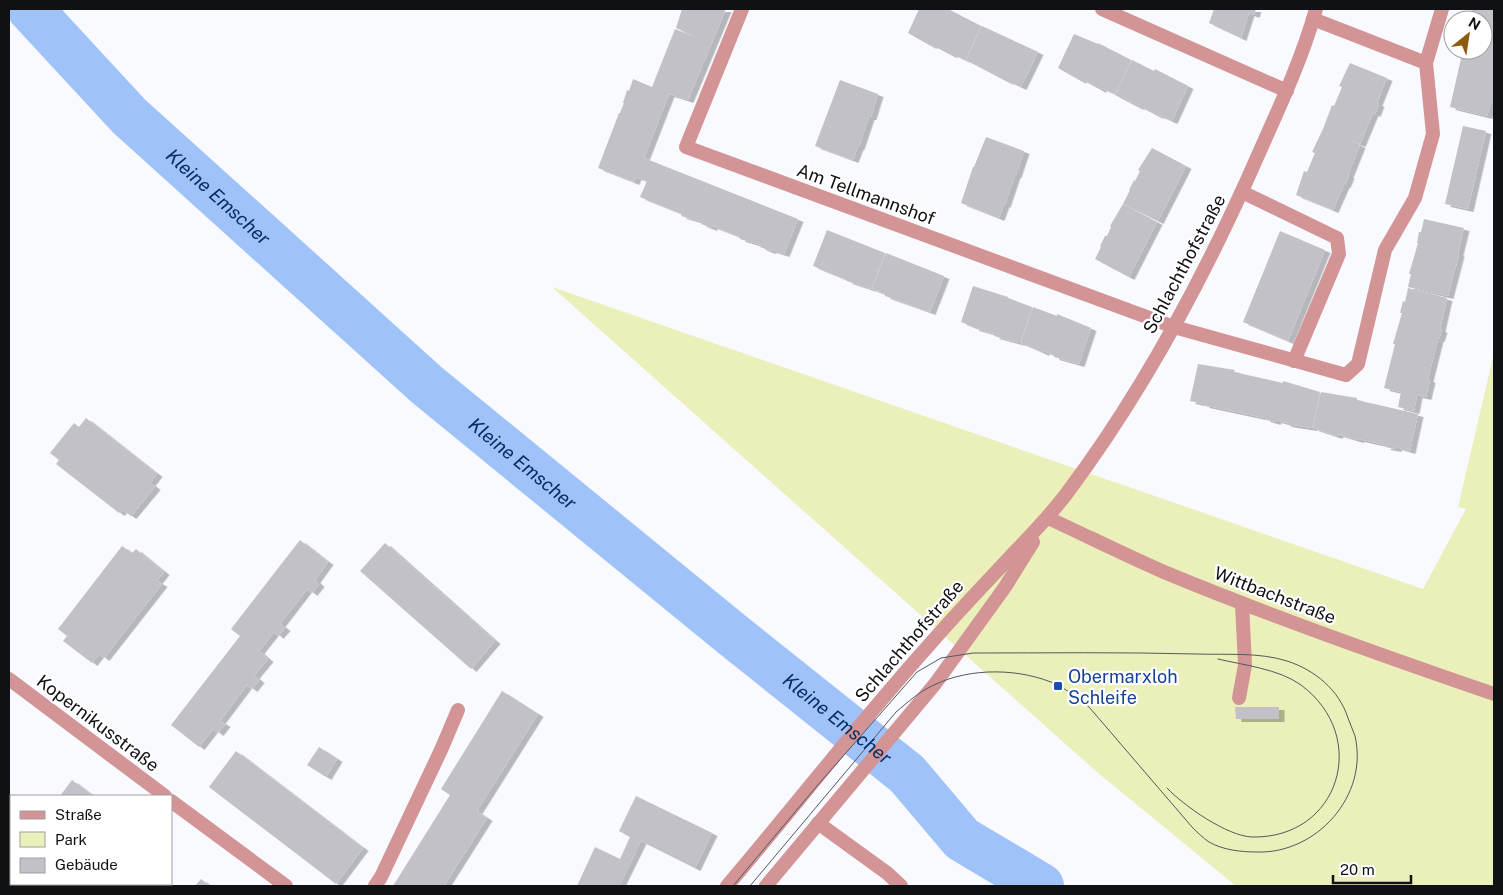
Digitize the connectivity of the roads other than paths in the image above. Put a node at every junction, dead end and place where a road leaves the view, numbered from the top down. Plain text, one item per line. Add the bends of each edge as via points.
1 (742, 9) edge
2 (1102, 9) edge
3 (1442, 9) edge
4 (1315, 14) edge
5 (1426, 63) junction
6 (1287, 91) junction
7 (1242, 192) junction
8 (1174, 327) junction
9 (1294, 361) junction
10 (1048, 518) junction
11 (1242, 604) junction
12 (9, 679) edge
13 (1494, 694) edge
14 (1239, 698) dead end
15 (458, 710) dead end
16 (164, 795) edge
17 (172, 802) edge
18 (818, 823) junction
19 (286, 886) edge
20 (375, 886) edge
21 (727, 886) edge
22 (766, 886) edge
23 (901, 886) edge

1 - 8 street, Am Tellmannshof via 686,147
2 - 6 street
3 - 5 street
4 - 5 street
4 - 6 street, Schlachthofstraße
5 - 9 street via 1433,134 1414,198 1385,250 1358,364 1346,375
6 - 7 street, Schlachthofstraße
7 - 8 street, Schlachthofstraße
7 - 9 street via 1337,238 1339,254
8 - 9 street
8 - 10 street, Schlachthofstraße via 1120,415
10 - 11 street, Wittbachstraße
10 - 18 street, Schlachthofstraße via 1005,587 935,684
10 - 21 street, Schlachthofstraße via 891,689
11 - 13 street, Wittbachstraße
11 - 14 street via 1245,665
12 - 16 street, Kopernikusstraße
15 - 20 street
17 - 19 street
18 - 22 street, Schlachthofstraße
18 - 23 street

